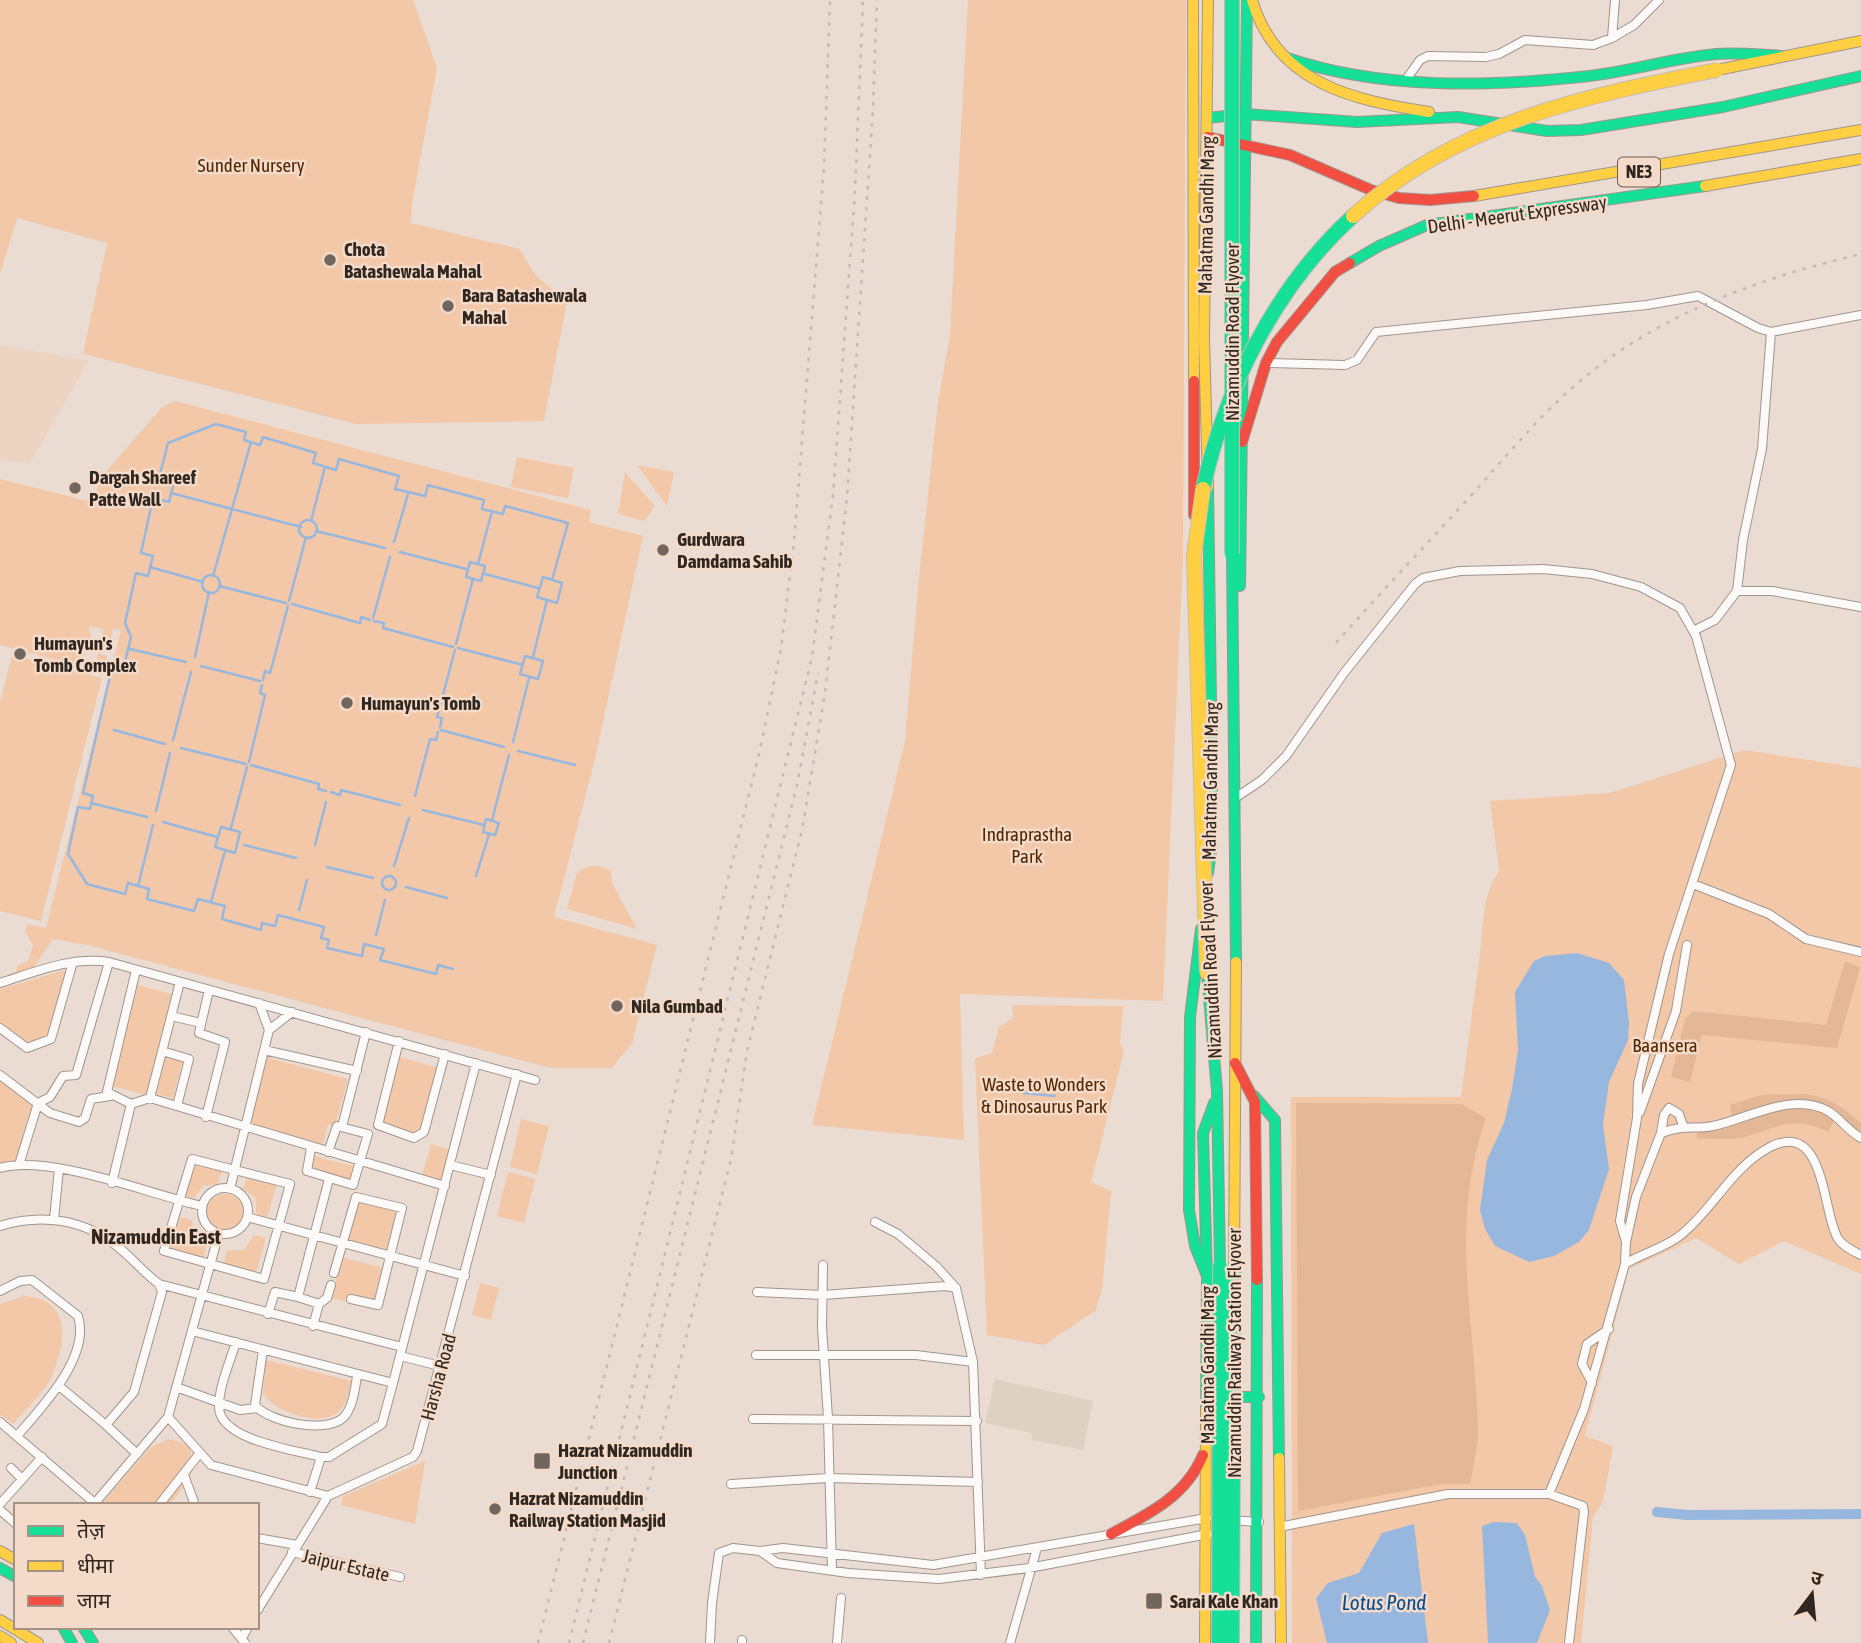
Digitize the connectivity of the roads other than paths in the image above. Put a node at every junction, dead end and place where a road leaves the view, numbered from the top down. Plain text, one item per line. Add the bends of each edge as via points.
1 (1192, 0) edge
2 (1208, 0) edge
3 (1232, 0) edge
4 (1615, 0) edge
5 (1659, 0) edge
6 (1248, 4) edge
7 (1208, 20) junction
8 (1612, 38) junction
9 (1861, 41) edge
10 (1785, 56) junction
11 (1287, 58) junction
12 (1861, 76) edge
13 (1405, 81) junction
14 (1245, 114) junction
15 (1458, 117) junction
16 (1207, 118) junction
17 (1861, 130) edge
18 (1207, 137) junction
19 (1243, 142) junction
20 (1861, 159) edge
21 (1861, 315) edge
22 (1771, 332) junction
23 (1266, 363) junction
24 (1242, 442) junction
25 (1195, 555) junction
26 (1737, 591) junction
27 (1861, 607) edge
28 (1693, 631) junction
29 (1232, 664) junction
30 (1234, 798) junction
31 (1693, 884) junction
32 (1687, 945) dead end
33 (1861, 952) edge
34 (73, 962) junction
35 (109, 962) junction
36 (136, 970) junction
37 (180, 982) junction
38 (0, 983) edge
39 (209, 990) junction
40 (259, 1003) junction
41 (292, 1012) junction
42 (171, 1016) junction
43 (201, 1023) junction
44 (0, 1028) edge
45 (269, 1030) junction
46 (366, 1032) junction
47 (399, 1041) junction
48 (264, 1050) junction
49 (162, 1051) junction
50 (445, 1054) junction
51 (476, 1063) junction
52 (1235, 1063) junction
53 (357, 1071) junction
54 (517, 1074) junction
55 (0, 1075) edge
56 (535, 1080) dead end
57 (1217, 1091) junction
58 (110, 1096) junction
59 (1254, 1096) junction
60 (150, 1098) junction
61 (38, 1103) junction
62 (131, 1104) junction
63 (177, 1106) junction
64 (206, 1117) junction
65 (1637, 1118) junction
66 (1682, 1125) junction
67 (342, 1127) junction
68 (243, 1128) junction
69 (379, 1128) junction
70 (1661, 1133) junction
71 (368, 1134) junction
72 (1861, 1138) edge
73 (311, 1147) junction
74 (328, 1152) junction
75 (360, 1161) junction
76 (19, 1165) junction
77 (450, 1165) junction
78 (0, 1168) edge
79 (59, 1169) junction
80 (234, 1169) junction
81 (491, 1175) junction
82 (329, 1179) junction
83 (112, 1182) junction
84 (444, 1185) junction
85 (230, 1188) junction
86 (179, 1200) junction
87 (202, 1206) junction
88 (247, 1217) junction
89 (54, 1219) junction
90 (875, 1222) dead end
91 (0, 1226) edge
92 (280, 1226) junction
93 (219, 1233) junction
94 (315, 1235) junction
95 (342, 1242) junction
96 (1626, 1242) junction
97 (1861, 1255) edge
98 (391, 1256) junction
99 (1625, 1264) junction
100 (424, 1265) junction
101 (823, 1265) dead end
102 (210, 1266) junction
103 (334, 1273) dead end
104 (465, 1276) junction
105 (1207, 1276) junction
106 (307, 1279) dead end
107 (159, 1284) junction
108 (331, 1285) dead end
109 (956, 1289) junction
110 (0, 1291) edge
111 (757, 1292) dead end
112 (823, 1295) junction
113 (202, 1296) junction
114 (300, 1297) junction
115 (351, 1299) dead end
116 (319, 1304) junction
117 (268, 1314) junction
118 (313, 1326) junction
119 (1609, 1329) junction
120 (192, 1331) junction
121 (236, 1342) junction
122 (263, 1349) junction
123 (401, 1351) junction
124 (756, 1354) dead end
125 (824, 1355) junction
126 (973, 1362) junction
127 (440, 1366) junction
128 (357, 1376) junction
129 (1592, 1383) junction
130 (393, 1384) junction
131 (59, 1386) junction
132 (176, 1387) junction
133 (1207, 1396) junction
134 (1259, 1397) junction
135 (219, 1404) junction
136 (257, 1408) junction
137 (168, 1416) junction
138 (828, 1418) junction
139 (753, 1419) dead end
140 (977, 1421) junction
141 (0, 1422) edge
142 (106, 1425) junction
143 (17, 1436) junction
144 (1206, 1445) junction
145 (137, 1454) junction
146 (199, 1454) junction
147 (41, 1457) junction
148 (320, 1457) junction
149 (11, 1468) dead end
150 (184, 1475) junction
151 (830, 1478) junction
152 (22, 1479) junction
153 (978, 1482) junction
154 (731, 1484) dead end
155 (310, 1492) junction
156 (1549, 1494) junction
157 (328, 1496) junction
158 (92, 1503) edge
159 (161, 1503) edge
160 (194, 1503) edge
161 (0, 1504) edge
162 (0, 1510) edge
163 (1206, 1518) junction
164 (14, 1522) edge
165 (1259, 1522) junction
166 (1279, 1527) junction
167 (1111, 1534) junction
168 (1206, 1535) junction
169 (259, 1539) edge
170 (294, 1548) junction
171 (1037, 1548) junction
172 (760, 1551) junction
173 (829, 1553) junction
174 (982, 1558) junction
175 (1029, 1568) junction
176 (832, 1570) junction
177 (981, 1575) junction
178 (400, 1577) dead end
179 (841, 1598) dead end
180 (259, 1608) edge
181 (15, 1629) edge
182 (0, 1636) edge
183 (11, 1643) edge
184 (38, 1643) edge
185 (710, 1643) edge
186 (837, 1643) edge
187 (1010, 1643) edge
188 (1205, 1643) edge
189 (1219, 1643) edge
190 (1232, 1643) edge
191 (1256, 1643) edge
192 (1281, 1643) edge
193 (1569, 1643) edge

1 - 25 main road, bridge
2 - 7 main road, Mahatma Gandhi Marg
3 - 29 main road, Nizamuddin Road Flyover, bridge
4 - 8 street
5 - 8 street via 1634,25
6 - 7 main road via 1228,20
6 - 11 main road via 1268,38
6 - 14 main road
7 - 16 main road, Mahatma Gandhi Marg
8 - 13 street via 1593,45 1525,40 1486,57 1428,55
9 - 10 main road
10 - 13 main road via 1717,54 1556,80
10 - 25 main road, bridge via 1534,111 1461,144 1401,179 1350,218 1292,285 1238,381 1217,434 1203,489
11 - 13 main road via 1320,69
11 - 15 main road via 1334,90 1386,105
12 - 15 main road via 1723,107 1581,130 1547,131
14 - 15 main road via 1357,121
14 - 16 main road
14 - 19 main road
16 - 18 main road, Mahatma Gandhi Marg
17 - 19 main road, Delhi - Meerut Expressway / NE3 via 1648,171 1415,199 1375,190 1291,155
18 - 19 main road, Delhi - Meerut Expressway
18 - 105 main road, Mahatma Gandhi Marg via 1204,338 1212,844 1190,1017 1189,1210 1195,1246
19 - 24 main road
20 - 23 main road, Delhi - Meerut Expressway via 1661,194 1427,225 1335,272 1293,321
21 - 22 street
22 - 23 street via 1698,296 1376,332 1357,360 1345,365
22 - 26 street via 1762,449
23 - 24 main road, Delhi - Meerut Expressway
24 - 29 main road via 1242,560
25 - 57 main road, Nizamuddin Road Flyover, bridge via 1207,972
26 - 27 street via 1772,591
26 - 28 street via 1715,620
28 - 30 street via 1680,608 1641,587 1592,574 1543,569 1436,573 1415,584 1286,756 1262,780
28 - 31 street via 1731,765
29 - 30 main road, Mahatma Gandhi Marg
30 - 52 main road, Mahatma Gandhi Marg
31 - 33 street via 1769,915 1807,939
31 - 65 street via 1657,996 1638,1084
32 - 65 street via 1676,1011
34 - 35 street
34 - 38 street
34 - 44 street via 51,1039 27,1048
35 - 36 street
35 - 61 street via 76,1075 63,1076 50,1097
36 - 37 street
36 - 58 street via 107,1088
37 - 39 street
37 - 42 street
39 - 40 street
39 - 43 street
40 - 41 street
40 - 45 street
41 - 45 street
41 - 46 street
42 - 43 street
42 - 49 street
43 - 64 street via 199,1033 225,1042
45 - 48 street
46 - 47 street
46 - 53 street
47 - 50 street
47 - 69 street
48 - 53 street
48 - 68 street
49 - 60 street
49 - 63 street via 189,1059
50 - 51 street
50 - 69 street via 421,1135 414,1138
51 - 54 street
51 - 77 street
52 - 59 main road, Mahatma Gandhi Marg
52 - 190 main road, Nizamuddin Railway Station Flyover, bridge
53 - 67 street
54 - 56 street
54 - 81 street, Harsha Road
55 - 61 street
57 - 105 main road via 1203,1133
57 - 189 main road, Nizamuddin Railway Station Flyover, bridge
58 - 61 street via 91,1099 79,1122 50,1113
58 - 62 street
59 - 134 main road, Mahatma Gandhi Marg
59 - 166 main road via 1275,1120
60 - 62 street
60 - 63 street
61 - 76 street
62 - 83 street
63 - 64 street
64 - 68 street
65 - 96 street via 1620,1221
66 - 70 street
66 - 70 street via 1679,1114 1669,1108
66 - 72 street via 1740,1120 1772,1106 1814,1107 1828,1111
67 - 71 street
67 - 74 street via 337,1126
68 - 73 street
68 - 80 street
69 - 71 street
70 - 96 street via 1636,1197
71 - 75 street
73 - 74 street
73 - 82 street via 306,1170
74 - 75 street
75 - 82 street via 354,1185
75 - 84 street
76 - 78 street
76 - 79 street
77 - 81 street
77 - 84 street
79 - 83 street
79 - 89 street
80 - 85 street
80 - 86 street via 192,1159
80 - 92 street via 290,1184
81 - 104 street, Harsha Road
82 - 94 street
83 - 86 street
84 - 100 street
85 - 87 street via 209,1194
85 - 88 street via 242,1196
86 - 87 street
86 - 102 street via 164,1251
87 - 93 street via 207,1226
88 - 92 street
88 - 93 street via 234,1232
89 - 91 street
89 - 107 street via 88,1228 119,1247
90 - 109 street via 898,1234
92 - 94 street
92 - 102 street via 264,1279
93 - 102 street
94 - 95 street
94 - 114 street
95 - 98 street
95 - 98 street via 354,1199 359,1196 403,1210
95 - 103 street
96 - 99 street
97 - 99 street via 1839,1241 1833,1229 1815,1161 1803,1148 1787,1144 1772,1146 1748,1164 1683,1233
98 - 100 street
98 - 115 street via 377,1306
99 - 119 street
100 - 104 street
100 - 123 street
101 - 112 street
102 - 113 street
104 - 127 street, Harsha Road
105 - 133 main road, Mahatma Gandhi Marg
106 - 114 street
107 - 113 street
107 - 142 street via 161,1300 134,1392
108 - 116 street
109 - 112 street
109 - 126 street
110 - 131 street via 32,1280 78,1316 80,1336
111 - 112 street
112 - 125 street
113 - 117 street
113 - 120 street
114 - 116 street
114 - 117 street via 275,1292
116 - 118 street
117 - 118 street
118 - 123 street
119 - 129 street
119 - 129 street via 1587,1343 1582,1364
120 - 121 street
120 - 132 street
121 - 122 street
121 - 135 street
122 - 128 street
122 - 136 street via 254,1400
123 - 127 street
123 - 130 street
124 - 125 street
125 - 126 street via 916,1355
125 - 138 street
126 - 140 street
127 - 157 street, Harsha Road via 413,1457
128 - 130 street
128 - 136 street via 344,1416 325,1426 288,1420
129 - 156 street
130 - 148 street via 382,1424 329,1457
131 - 142 street
131 - 143 street
132 - 135 street
132 - 137 street
133 - 134 main road
133 - 144 main road, Mahatma Gandhi Marg
134 - 165 main road, Mahatma Gandhi Marg
135 - 136 street via 240,1410
135 - 148 street via 220,1417 241,1435
137 - 145 street
137 - 146 street
138 - 139 street
138 - 140 street
138 - 151 street
140 - 153 street
141 - 143 street
142 - 145 street
143 - 147 street
144 - 163 main road, Mahatma Gandhi Marg
144 - 167 main road via 1193,1477 1176,1494
145 - 158 street
146 - 150 street
146 - 155 street via 220,1468
147 - 152 street
147 - 158 street
148 - 155 street
149 - 152 street
150 - 159 street
150 - 160 street
151 - 153 street
151 - 154 street
151 - 173 street
152 - 161 street
153 - 174 street
155 - 157 street
156 - 166 street via 1448,1494
156 - 193 street via 1577,1502 1584,1512
157 - 170 street
162 - 164 street
163 - 165 street
163 - 167 street
163 - 168 main road, Mahatma Gandhi Marg
165 - 168 street
165 - 191 main road, Mahatma Gandhi Marg
166 - 192 main road
167 - 171 street
168 - 175 street
168 - 188 main road, Mahatma Gandhi Marg
169 - 170 street, Jaipur Estate
170 - 178 street, Jaipur Estate
170 - 180 street
171 - 174 street
171 - 175 street
172 - 173 street
172 - 176 street via 777,1563
172 - 185 street via 733,1548 719,1553
173 - 174 street via 915,1565
173 - 176 street
174 - 177 street
175 - 177 street
175 - 187 street
176 - 177 street via 919,1579
179 - 186 street
181 - 184 main road
182 - 183 main road

